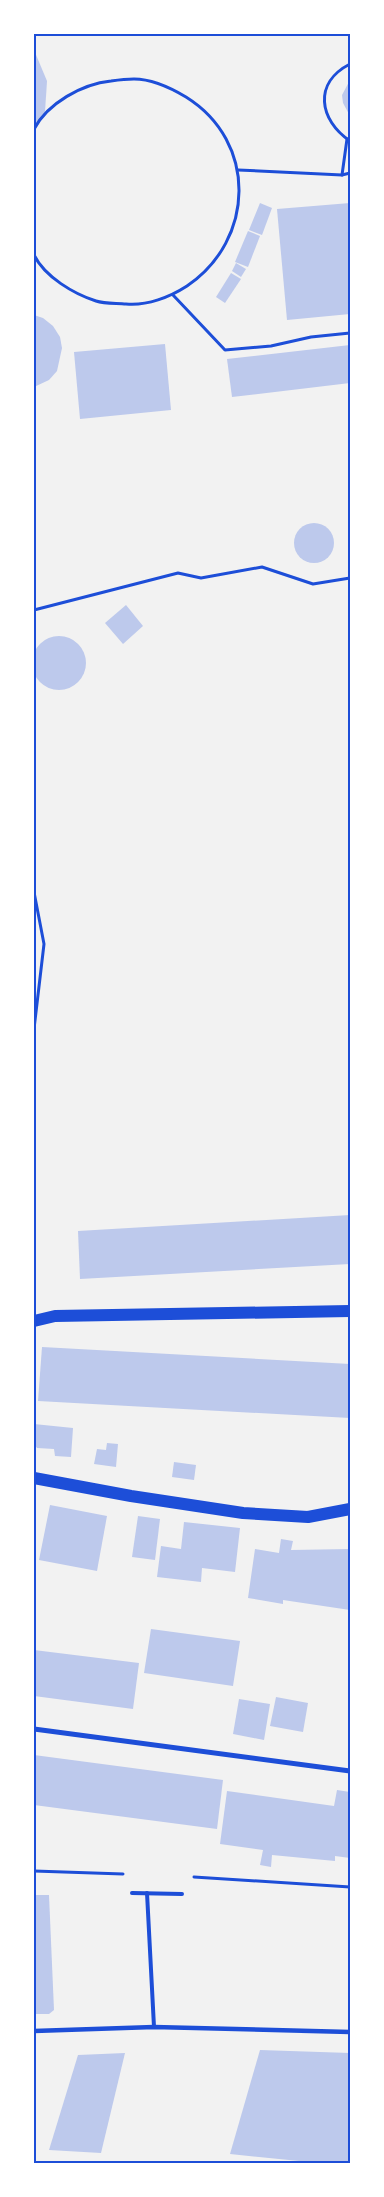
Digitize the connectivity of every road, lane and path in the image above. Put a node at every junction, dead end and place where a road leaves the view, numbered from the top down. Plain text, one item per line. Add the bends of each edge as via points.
1 (350, 64) edge
2 (34, 129) edge
3 (349, 140) edge
4 (238, 170) junction
5 (350, 173) edge
6 (342, 175) junction
7 (34, 255) edge
8 (35, 260) edge
9 (173, 296) junction
10 (350, 333) edge
11 (350, 578) edge
12 (34, 610) edge
13 (34, 892) edge
14 (34, 1029) edge
15 (350, 1311) edge
16 (34, 1321) edge
17 (34, 1478) edge
18 (350, 1509) edge
19 (34, 1729) edge
20 (350, 1771) edge
21 (132, 1893) dead end
22 (147, 1894) junction
23 (182, 1894) dead end
24 (154, 2027) junction
25 (34, 2031) edge
26 (350, 2032) edge

1 - 3 path via 334,76 324,99 328,121
2 - 4 path via 65,97 98,82 135,79 171,87 202,107 225,135
3 - 6 path
4 - 6 path
4 - 9 path via 239,208 227,244 204,274
5 - 6 path
7 - 8 path
8 - 9 path via 63,286 98,302 136,305
9 - 10 path via 225,350
11 - 12 path via 313,584 262,567 201,578 178,573
13 - 14 path via 44,944
15 - 16 main road via 55,1316
17 - 18 main road via 243,1512 308,1517
19 - 20 street
21 - 22 lane
22 - 23 lane
22 - 24 lane
24 - 25 street
24 - 26 street

